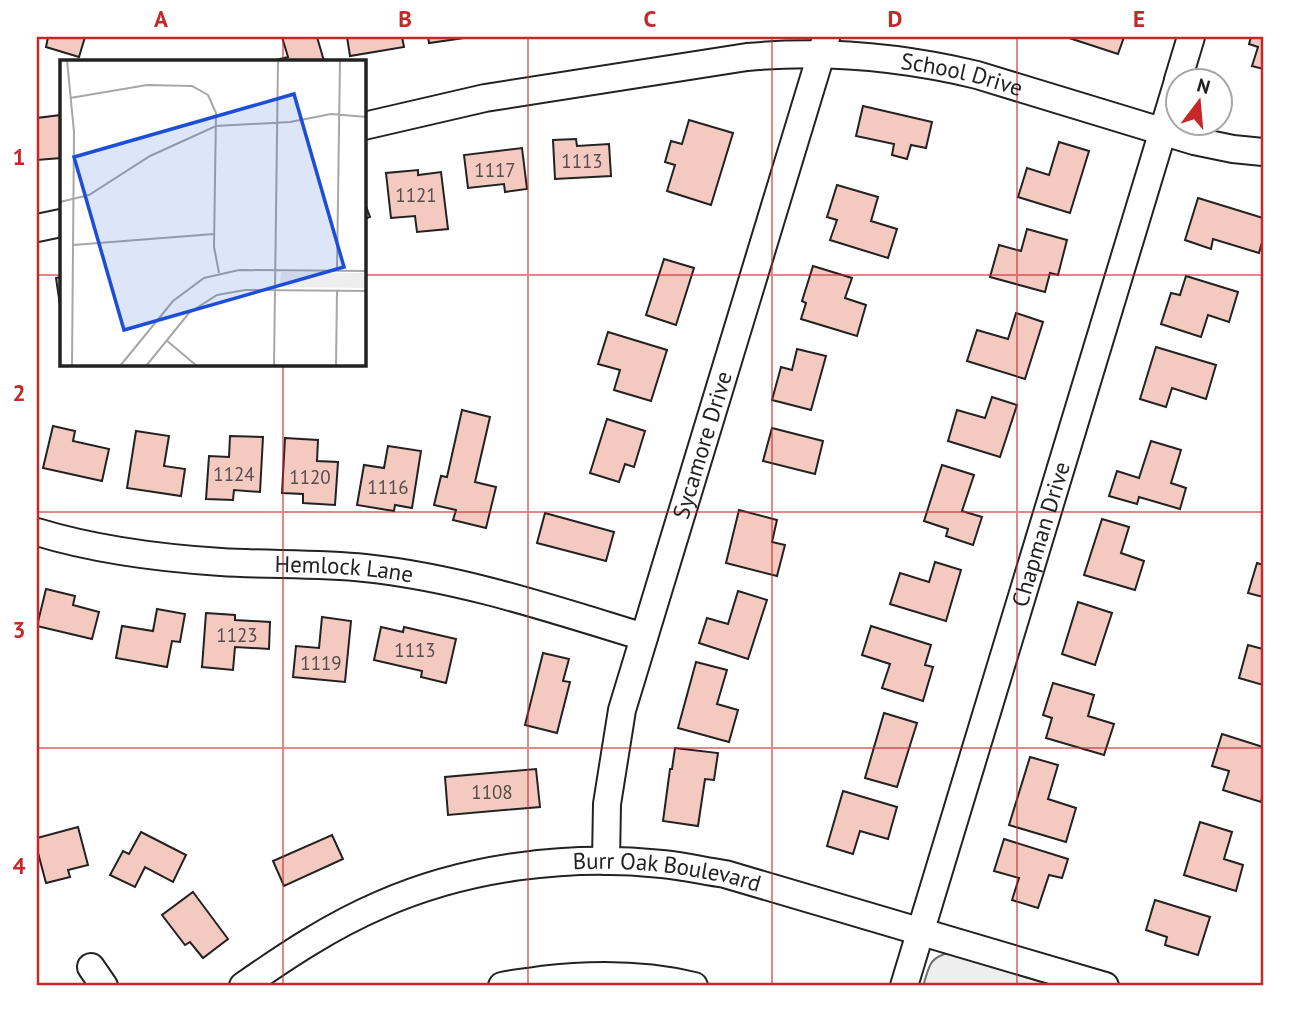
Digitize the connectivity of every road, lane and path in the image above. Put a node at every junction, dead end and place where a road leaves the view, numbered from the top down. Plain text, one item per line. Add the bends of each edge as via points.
1 (1191, 37) edge
2 (824, 45) edge
3 (1182, 66) edge
4 (1164, 125) edge
5 (366, 126) edge
6 (1162, 131) junction
7 (1263, 152) edge
8 (60, 223) edge
9 (37, 228) edge
10 (37, 533) edge
11 (644, 638) junction
12 (607, 861) junction
13 (921, 932) junction
14 (243, 986) edge
15 (502, 986) edge
16 (695, 986) edge
17 (904, 986) edge
18 (1105, 986) edge

1 - 3 street, Chapman Drive
2 - 5 street, School Drive via 485,98
2 - 6 street, School Drive via 943,66
2 - 11 street, Sycamore Drive
4 - 6 street, Chapman Drive
6 - 7 street, School Drive
6 - 13 street, Chapman Drive
8 - 9 street
10 - 11 street, Hemlock Lane via 155,556 363,568 419,576 501,594
11 - 12 street, Sycamore Drive via 618,732 607,804
12 - 13 street, Burr Oak Boulevard via 725,874
12 - 14 street, Burr Oak Boulevard via 516,866 411,892 314,939
13 - 17 street, Chapman Drive
13 - 18 street, Burr Oak Boulevard
15 - 16 street via 594,976

